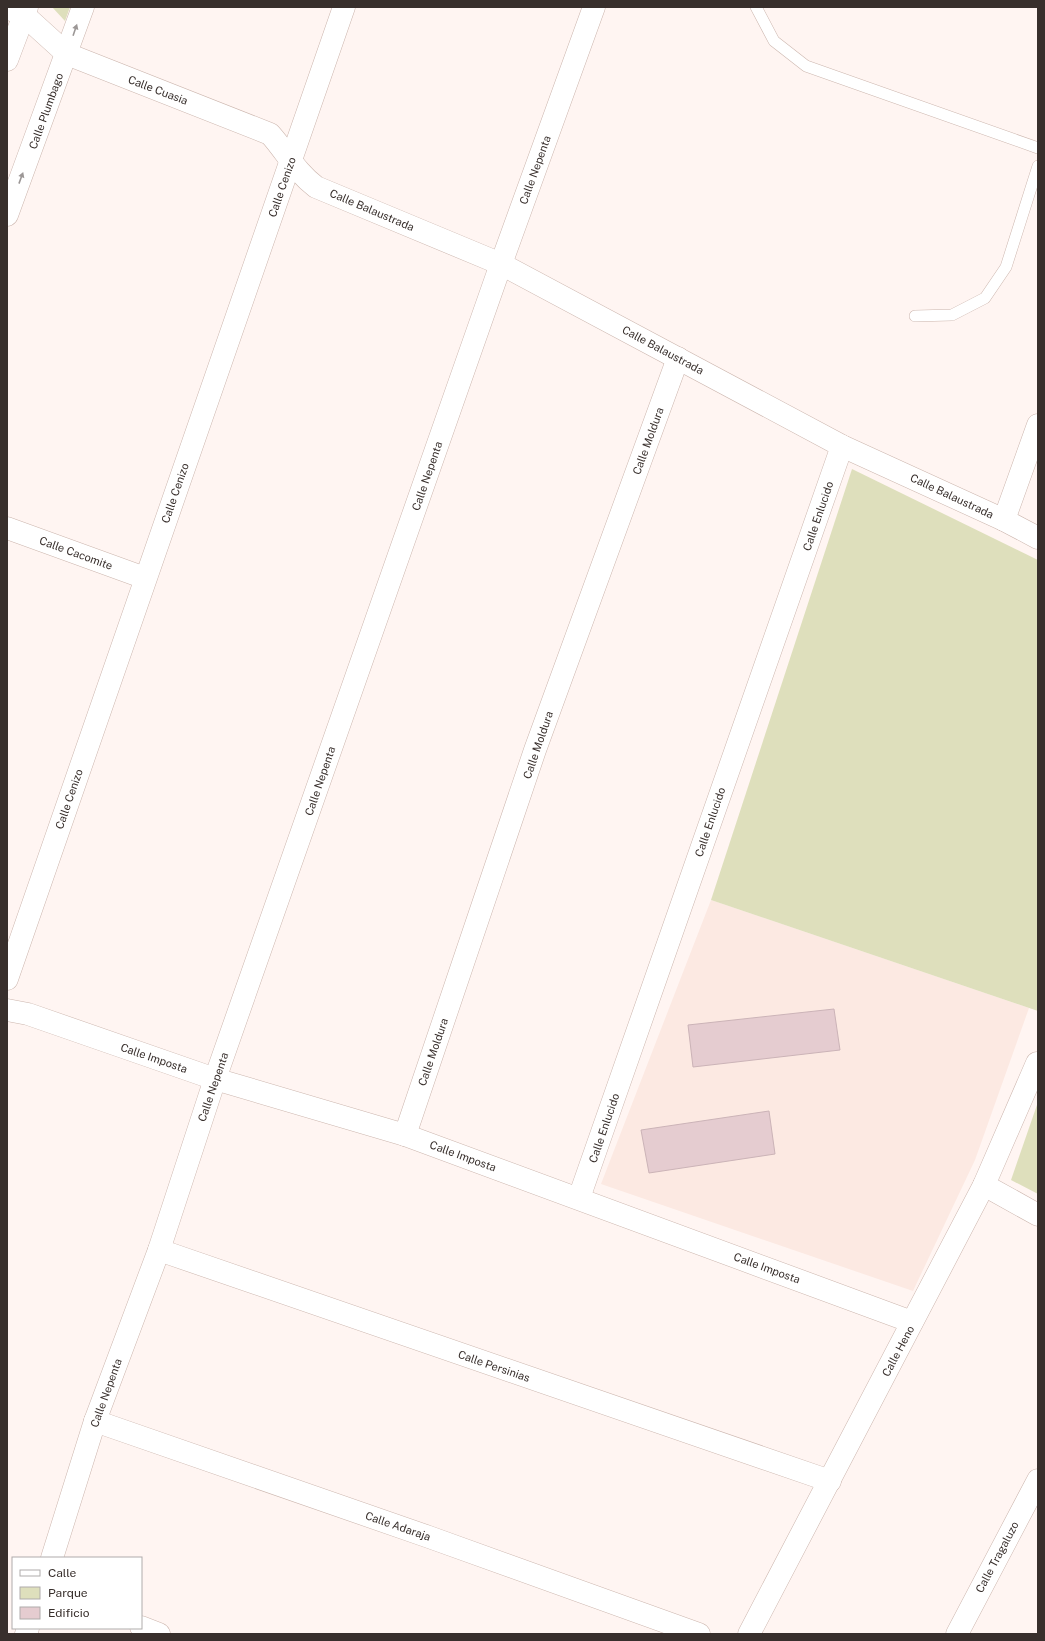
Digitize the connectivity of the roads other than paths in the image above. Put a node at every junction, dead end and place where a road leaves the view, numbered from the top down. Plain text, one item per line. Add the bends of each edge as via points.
1 (83, 7) edge
2 (344, 7) edge
3 (594, 7) edge
4 (756, 7) edge
5 (19, 10) edge
6 (67, 54) junction
7 (7, 60) edge
8 (1038, 148) edge
9 (291, 163) junction
10 (1038, 166) edge
11 (7, 215) edge
12 (501, 264) junction
13 (916, 316) dead end
14 (678, 358) junction
15 (1038, 425) edge
16 (842, 446) junction
17 (1004, 520) junction
18 (7, 528) edge
19 (1038, 538) edge
20 (145, 578) junction
21 (7, 979) edge
22 (7, 1010) edge
23 (1037, 1063) edge
24 (215, 1079) junction
25 (405, 1135) junction
26 (984, 1185) junction
27 (579, 1198) junction
28 (1038, 1215) edge
29 (159, 1250) junction
30 (912, 1322) junction
31 (96, 1422) junction
32 (1038, 1480) edge
33 (830, 1481) junction
34 (52, 1557) edge
35 (142, 1628) edge
36 (159, 1634) edge
37 (699, 1634) edge
38 (749, 1634) edge
39 (957, 1634) edge

6 -> 1 street, Calle Plumbago
2 - 9 street, Calle Cenizo
3 - 12 street, Calle Nepenta
4 - 8 lane via 774,41 806,66
5 - 6 street, Calle Cuasia
5 - 7 street
6 - 9 street, Calle Cuasia via 270,134
11 -> 6 street, Calle Plumbago
9 - 12 street, Calle Balaustrada via 316,187
9 - 20 street, Calle Cenizo
10 - 13 lane via 1006,267 985,298 952,314
12 - 14 street, Calle Balaustrada
12 - 24 street, Calle Nepenta
14 - 16 street, Calle Balaustrada
14 - 25 street, Calle Moldura via 536,750
15 - 17 street
16 - 17 street, Calle Balaustrada
16 - 27 street, Calle Enlucido
17 - 19 street, Calle Balaustrada
18 - 20 street, Calle Cacomite
20 - 21 street, Calle Cenizo
22 - 24 street, Calle Imposta via 28,1014
23 - 26 street, Calle Heno
24 - 25 street, Calle Imposta
24 - 29 street, Calle Nepenta
25 - 27 street, Calle Imposta
26 - 28 street
26 - 30 street, Calle Heno
27 - 30 street, Calle Imposta
29 - 31 street, Calle Nepenta
29 - 33 street, Calle Persinias
30 - 33 street, Calle Heno
31 - 34 street, Calle Nepenta
31 - 37 street, Calle Adaraja via 430,1537
32 - 39 street, Calle Tragaluzo
33 - 38 street, Calle Heno
35 - 36 street

